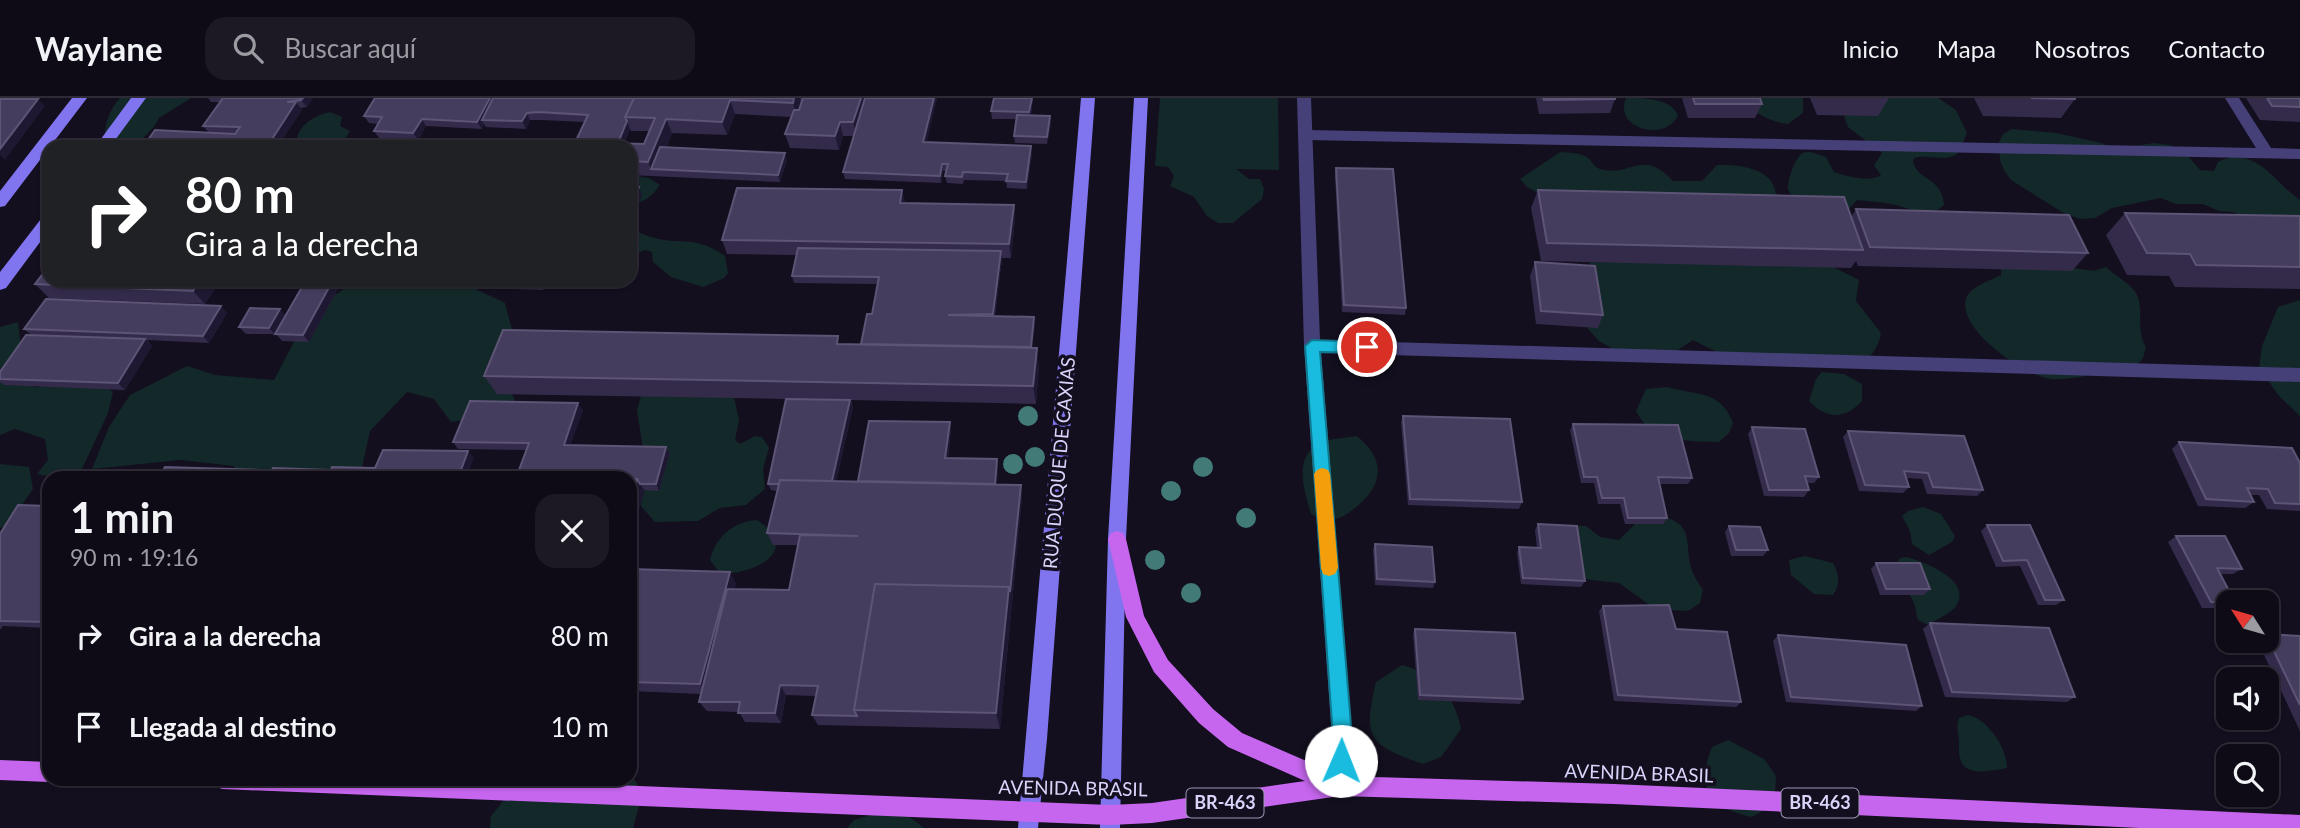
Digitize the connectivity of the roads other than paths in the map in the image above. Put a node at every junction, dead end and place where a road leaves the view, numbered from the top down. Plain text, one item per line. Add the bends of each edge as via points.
1 (80, 98) edge
2 (139, 98) edge
3 (1088, 98) edge
4 (1141, 98) edge
5 (1304, 98) edge
6 (2232, 98) edge
7 (1307, 135) junction
8 (48, 140) edge
9 (107, 140) edge
10 (42, 147) edge
11 (2267, 153) junction
12 (2300, 154) edge
13 (0, 202) edge
14 (42, 228) edge
15 (0, 284) edge
16 (1312, 346) junction
17 (2300, 375) edge
18 (1117, 539) junction
19 (0, 770) edge
20 (42, 772) edge
21 (363, 786) edge
22 (1340, 786) junction
23 (1029, 819) edge
24 (1110, 821) edge
25 (2300, 825) edge

1 - 8 main road
2 - 9 main road
3 - 23 main road, RUA DUQUE DE CAXIAS
4 - 18 main road
5 - 7 street
6 - 11 street
7 - 11 street
7 - 16 street
10 - 13 main road
11 - 12 street
14 - 15 main road
16 - 17 street
16 - 22 street via 1342,737
18 - 22 main road via 1135,617 1161,666 1197,706 1235,740
18 - 24 main road
19 - 20 main road
21 - 23 main road, AVENIDA BRASIL / BR-463
22 - 24 main road, AVENIDA BRASIL / BR-463
22 - 25 main road, AVENIDA BRASIL / BR-463
23 - 24 main road, AVENIDA BRASIL / BR-463

